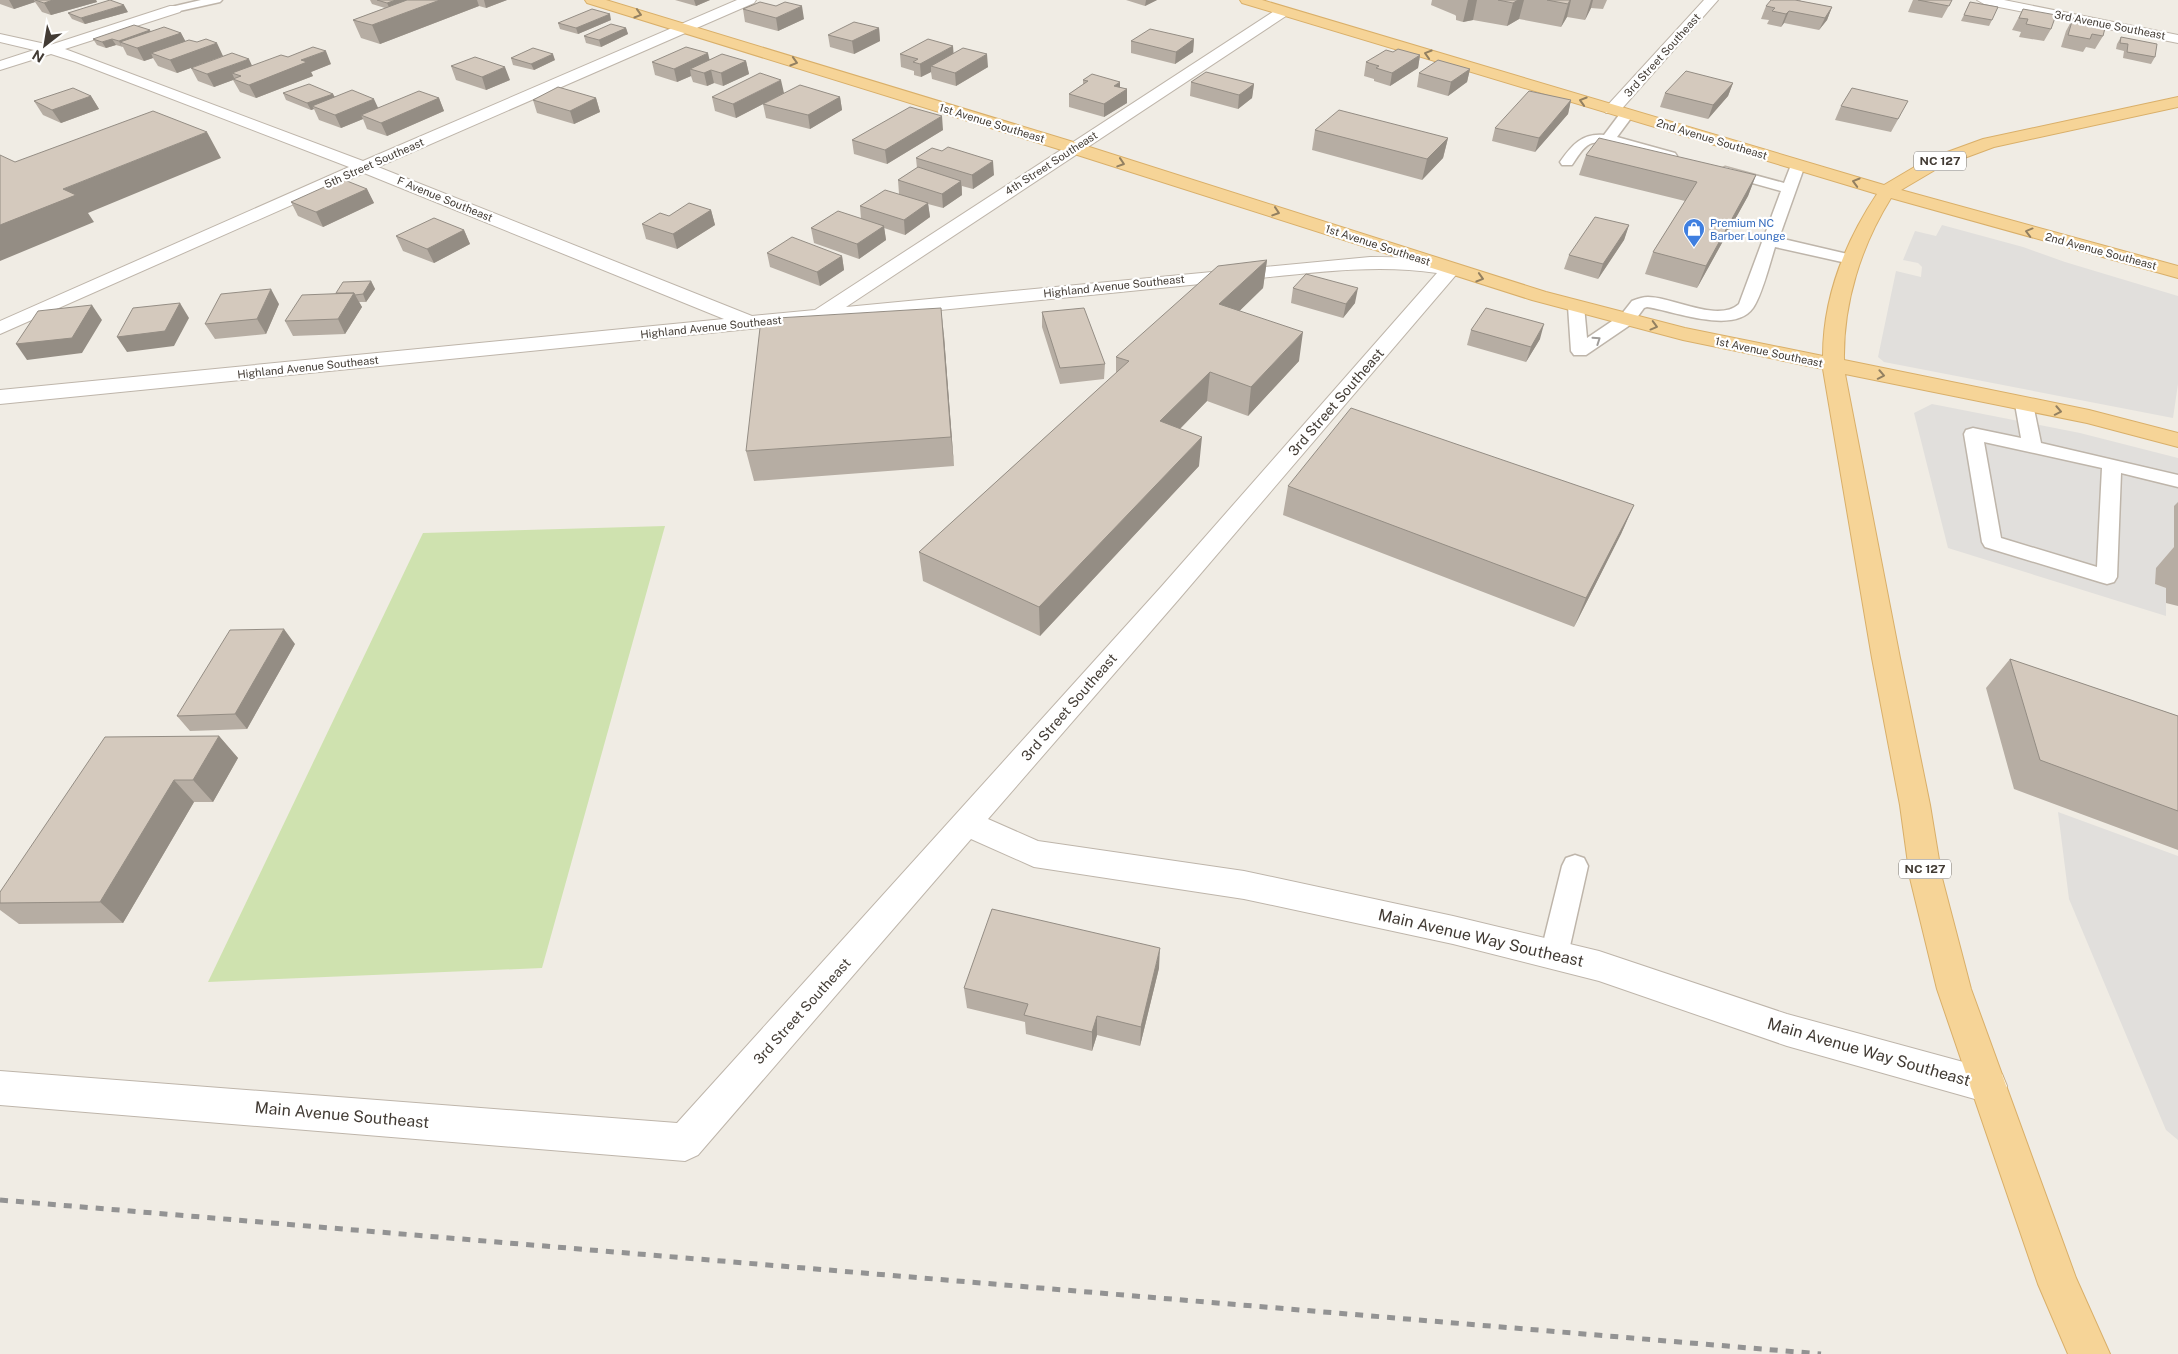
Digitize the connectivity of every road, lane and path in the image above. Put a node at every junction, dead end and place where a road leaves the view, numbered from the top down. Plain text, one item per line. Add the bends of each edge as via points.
1 (156, 0) edge
2 (216, 0) edge
3 (592, 0) edge
4 (749, 0) edge
5 (1247, 0) edge
6 (1711, 0) edge
7 (1984, 0) edge
8 (175, 9) junction
9 (1284, 11) junction
10 (683, 28) junction
11 (0, 38) edge
12 (2178, 38) edge
13 (52, 50) junction
14 (0, 66) edge
15 (2178, 102) edge
16 (1619, 112) junction
17 (1608, 139) junction
18 (1074, 148) junction
19 (1684, 160) edge
20 (1567, 162) dead end
21 (1798, 165) junction
22 (364, 167) junction
23 (1713, 168) edge
24 (1789, 188) junction
25 (1887, 191) junction
26 (1770, 241) junction
27 (1851, 260) junction
28 (1451, 269) junction
29 (2178, 272) edge
30 (1576, 306) junction
31 (819, 316) junction
32 (1627, 319) junction
33 (750, 323) junction
34 (0, 328) edge
35 (1833, 365) junction
36 (0, 397) edge
37 (2024, 404) junction
38 (2178, 440) edge
39 (2032, 446) junction
40 (2112, 465) junction
41 (2178, 481) edge
42 (967, 823) junction
43 (1576, 866) dead end
44 (1554, 955) junction
45 (1989, 1086) junction
46 (0, 1088) edge
47 (685, 1142) joint
48 (2089, 1354) edge

1 - 8 street
2 - 8 lane
3 -> 10 main road, 1st Avenue Southeast
4 - 10 street, 5th Street Southeast
5 - 9 main road, 2nd Avenue Southeast
6 - 16 street, 3rd Street Southeast
7 - 12 street, 3rd Avenue Southeast
8 - 13 street
16 -> 9 main road, 2nd Avenue Southeast
9 - 18 street, 4th Street Southeast
10 -> 18 main road, 1st Avenue Southeast
10 - 22 street, 5th Street Southeast
11 - 13 street, F Avenue Southeast
13 - 14 street
13 - 22 street, F Avenue Southeast
15 - 25 main road, NC 127 via 1982,146 1934,163
16 - 17 lane
16 - 21 main road, 2nd Avenue Southeast
17 - 19 lane
17 - 20 lane via 1585,141
18 -> 28 main road, 1st Avenue Southeast
18 - 31 street, 4th Street Southeast
21 - 24 lane
25 -> 21 main road, 2nd Avenue Southeast
22 - 33 street, F Avenue Southeast
22 - 34 street, 5th Street Southeast
23 - 24 lane
24 - 26 lane
25 - 27 main road, NC 127 via 1867,222
29 -> 25 main road, 2nd Avenue Southeast
26 - 27 lane
26 - 32 lane via 1746,306 1740,313 1714,315 1647,302 1638,304
27 - 35 main road, NC 127 via 1837,310
28 -> 30 main road, 1st Avenue Southeast
28 - 31 street, Highland Avenue Southeast via 1410,263 1370,263
28 - 42 street, 3rd Street Southeast
30 - 32 main road, 1st Avenue Southeast
30 -> 32 lane via 1580,351
31 - 33 street, Highland Avenue Southeast
32 -> 35 main road, 1st Avenue Southeast
33 - 36 street, Highland Avenue Southeast
35 -> 37 main road, 1st Avenue Southeast
35 - 45 main road, NC 127 via 1926,878 1954,989
37 -> 38 main road, 1st Avenue Southeast
37 - 39 lane
39 - 40 lane
39 - 40 lane via 1973,434 1992,542 2107,577
40 - 41 lane
42 - 44 street, Main Avenue Way Southeast via 1034,854 1244,885
42 - 47 street, 3rd Street Southeast
43 - 44 lane
44 - 45 street, Main Avenue Way Southeast via 1600,966 1787,1030
45 - 48 main road, NC 127 via 2058,1284
46 - 47 street, Main Avenue Southeast

